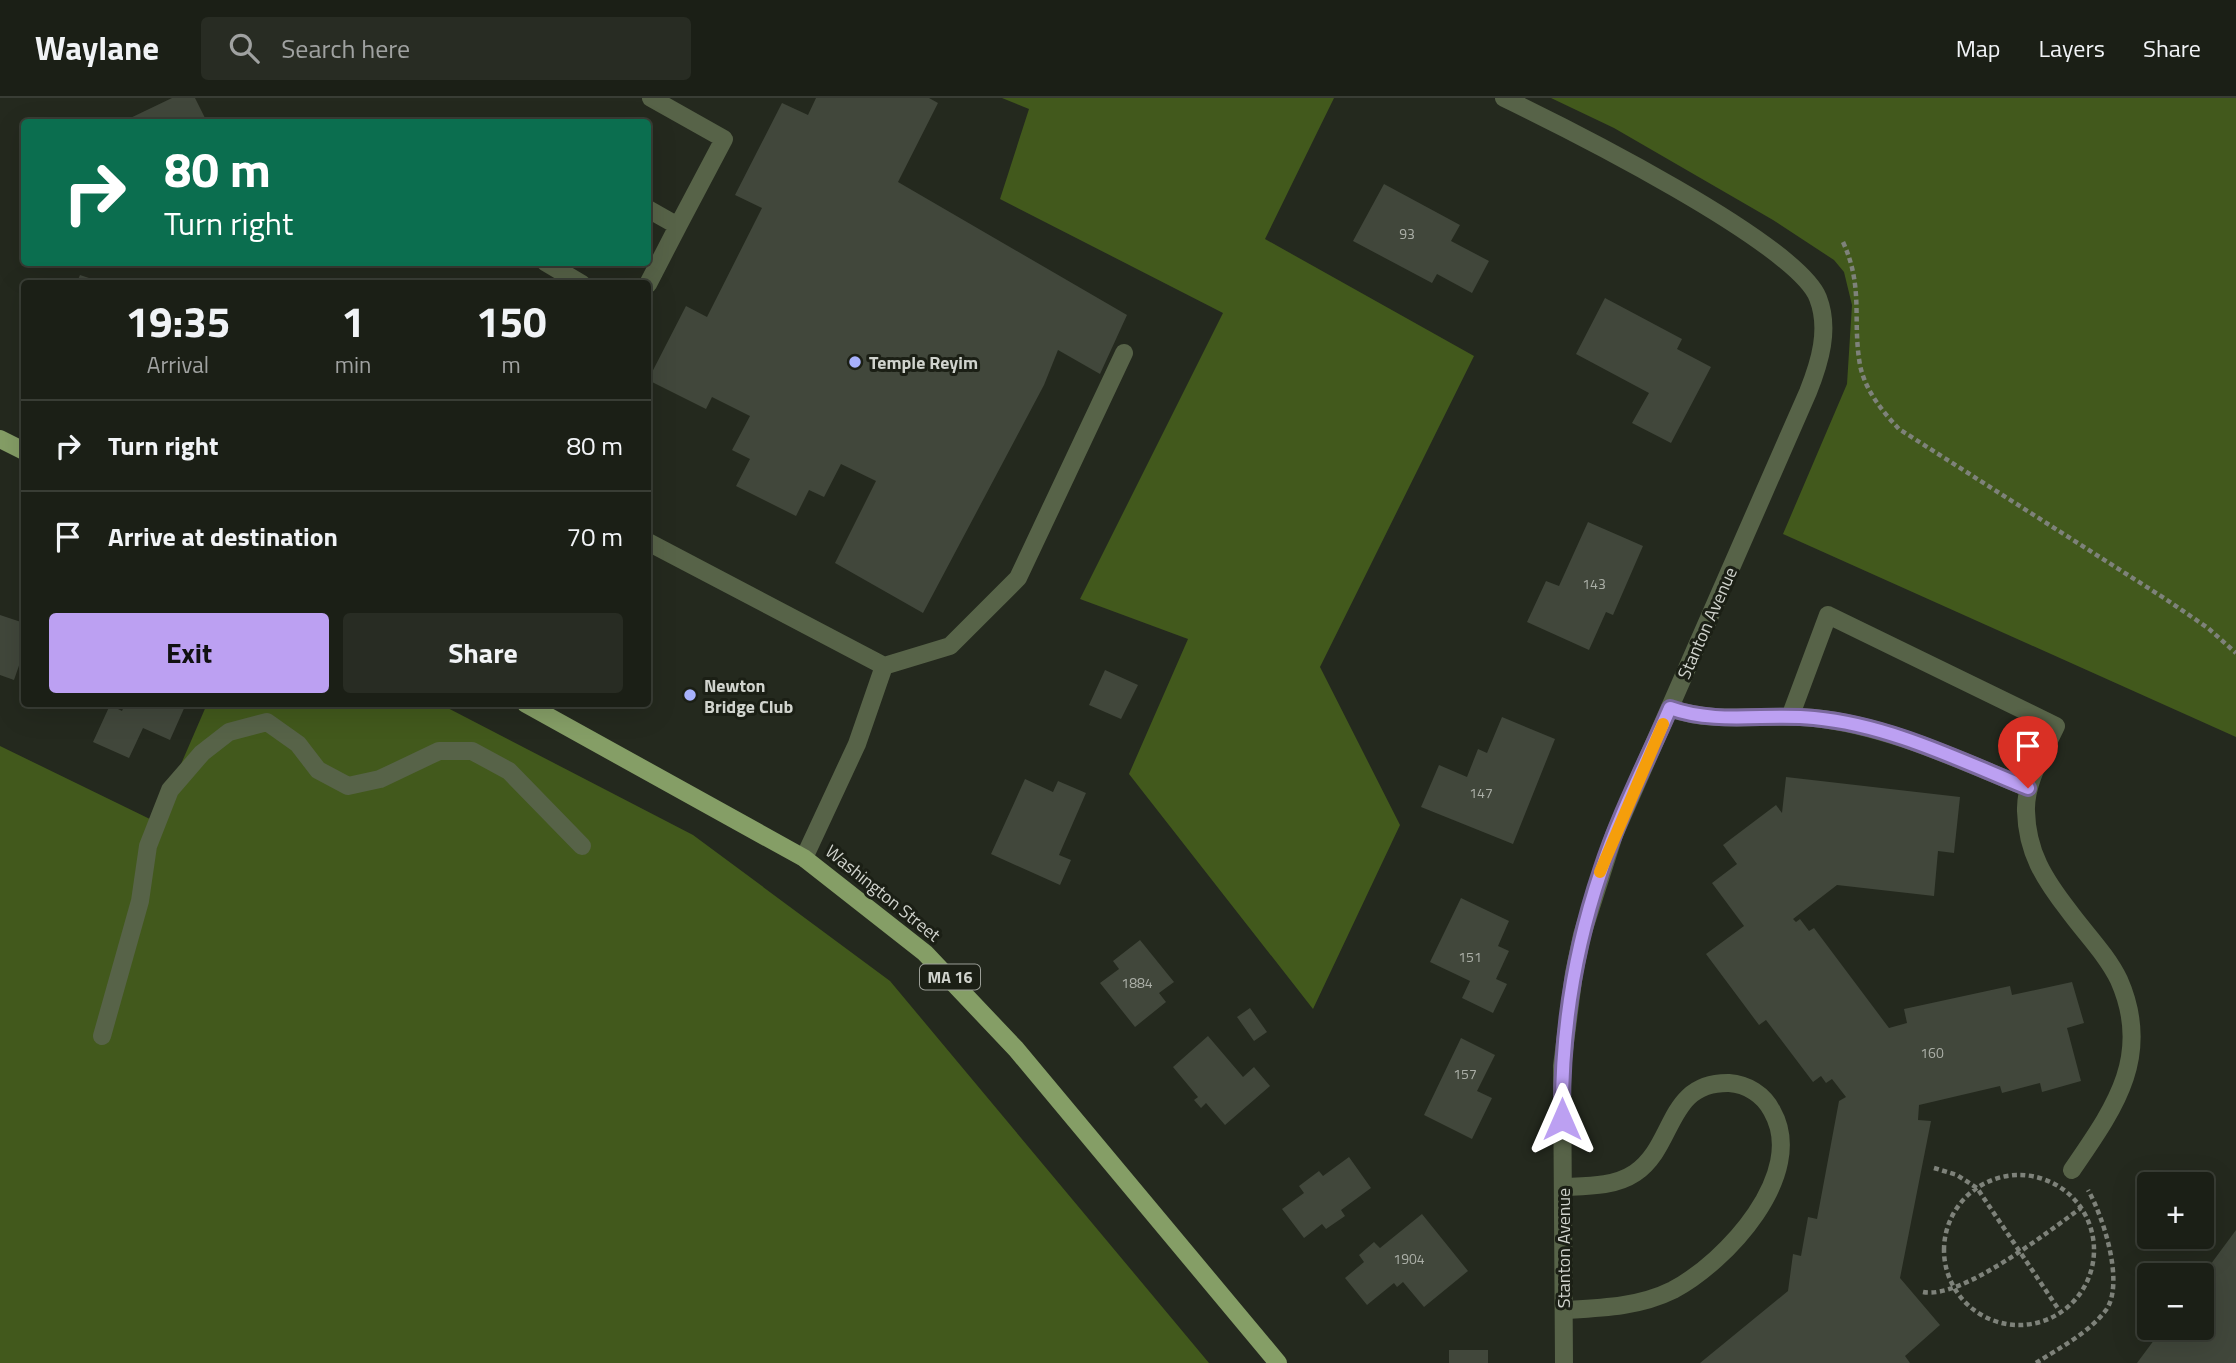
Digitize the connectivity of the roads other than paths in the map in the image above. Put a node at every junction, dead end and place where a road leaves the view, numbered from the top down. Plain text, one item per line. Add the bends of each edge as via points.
1 (651, 98) edge
2 (1504, 98) edge
3 (651, 211) edge
4 (678, 226) junction
5 (552, 266) edge
6 (575, 280) edge
7 (650, 280) edge
8 (1124, 353) dead end
9 (0, 439) edge
10 (21, 450) edge
11 (651, 544) edge
12 (884, 666) junction
13 (531, 707) edge
14 (1670, 708) junction
15 (1790, 717) junction
16 (2028, 788) junction
17 (582, 846) dead end
18 (804, 858) junction
19 (102, 1036) dead end
20 (2072, 1170) road end
21 (1563, 1187) junction
22 (1564, 1310) junction
23 (1278, 1363) edge
24 (1564, 1363) edge

1 - 4 street via 724,139
2 - 14 street, Stanton Avenue via 1600,146 1735,226 1796,269 1818,298 1823,332 1816,372
3 - 4 street
4 - 7 street
5 - 6 street
8 - 12 street via 1017,578 950,646
9 - 10 main road
11 - 12 street
12 - 18 street via 857,744
13 - 18 main road, Washington Street / MA 16
14 - 15 street via 1710,717
14 - 21 street, Stanton Avenue via 1601,869 1574,973 1562,1066
15 - 16 street via 1894,734
15 - 16 street via 1828,615 2056,726
16 - 20 street via 2026,810 2033,855 2047,883 2118,979 2129,1024 2124,1087
17 - 19 street via 509,771 472,751 439,751 380,779 348,786 318,770 298,744 267,722 229,732 202,753 170,790 148,846 140,901
18 - 23 main road, Washington Street / MA 16 via 925,953 974,1001
21 - 22 street, Stanton Avenue
21 - 22 street via 1607,1184 1635,1173 1657,1151 1679,1106 1700,1088 1715,1084 1745,1086 1759,1094 1781,1133 1775,1169 1760,1209 1745,1231 1706,1269 1654,1298 1614,1307
22 - 24 street, Stanton Avenue

